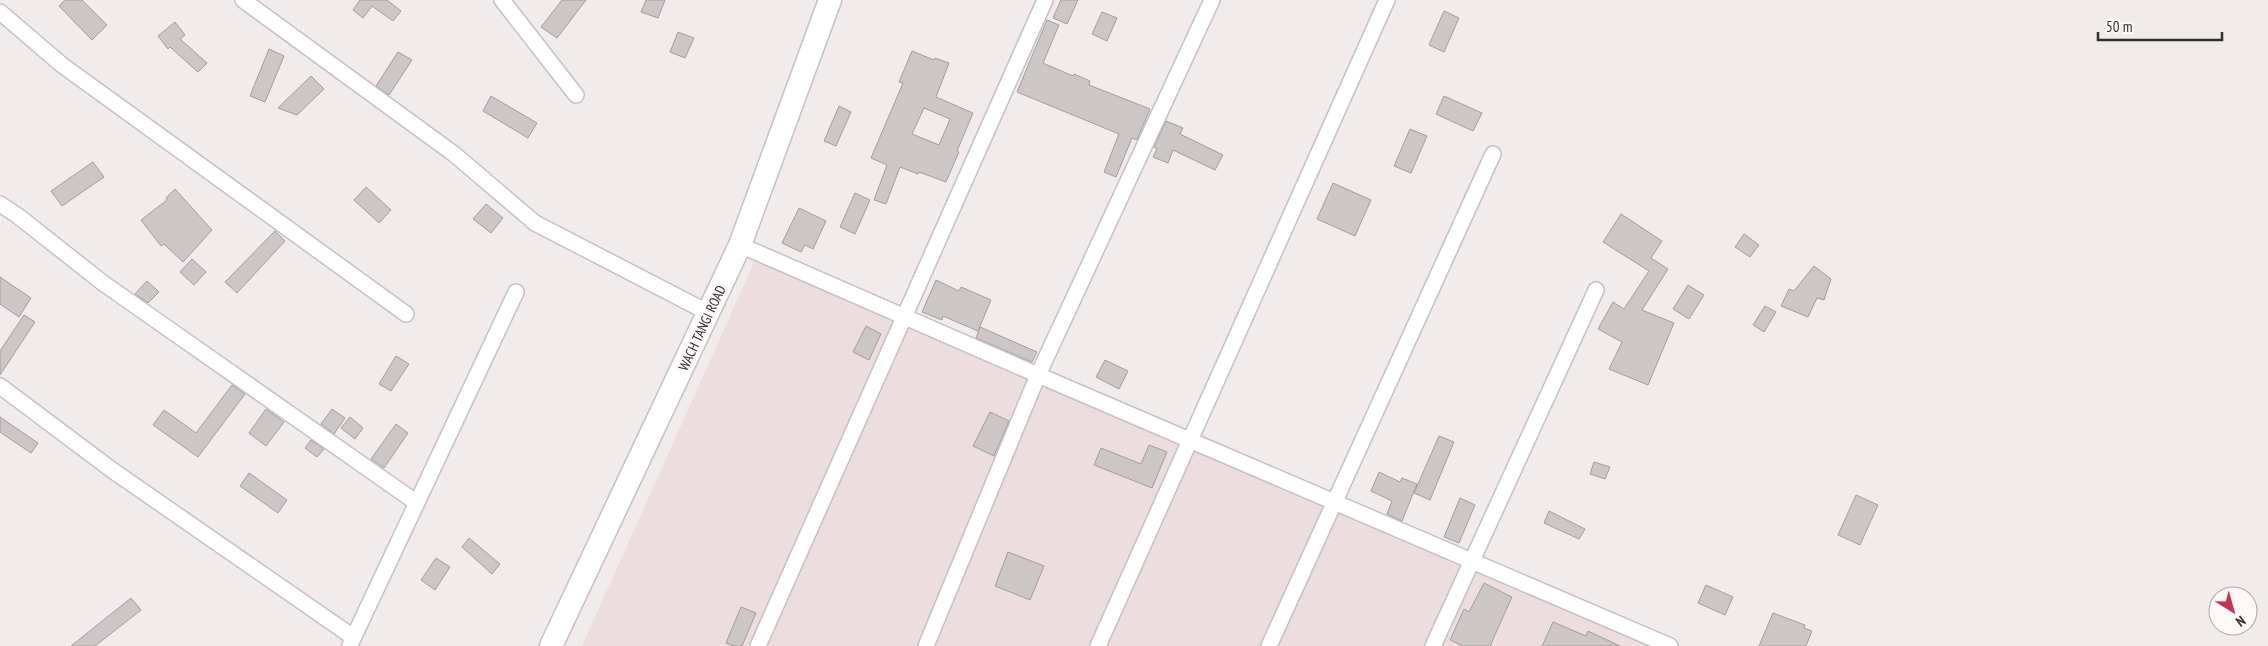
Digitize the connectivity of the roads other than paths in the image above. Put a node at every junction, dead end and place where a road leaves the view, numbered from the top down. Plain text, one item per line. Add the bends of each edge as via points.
1 (243, 0) edge
2 (502, 0) edge
3 (830, 0) edge
4 (1045, 0) edge
5 (1212, 0) edge
6 (1387, 0) edge
7 (0, 12) edge
8 (576, 96) dead end
9 (1493, 154) dead end
10 (0, 204) edge
11 (740, 245) junction
12 (1596, 290) dead end
13 (516, 292) dead end
14 (709, 313) junction
15 (406, 314) dead end
16 (905, 316) junction
17 (1038, 375) junction
18 (0, 386) edge
19 (1190, 439) junction
20 (1335, 501) junction
21 (417, 503) junction
22 (1472, 561) junction
23 (351, 641) edge
24 (551, 646) edge
25 (758, 646) edge
26 (926, 646) edge
27 (1098, 646) edge
28 (1269, 646) edge
29 (1433, 646) edge
30 (1670, 646) edge

1 - 14 street via 454,154 535,224
2 - 8 street
3 - 11 main road, WACH TANGI ROAD
4 - 16 street
5 - 17 street
6 - 19 street
7 - 15 street via 62,65
9 - 20 street
10 - 21 street via 103,283
11 - 14 main road, WACH TANGI ROAD
11 - 16 street
12 - 22 street
13 - 21 street
14 - 24 main road, WACH TANGI ROAD
16 - 17 street
16 - 25 street
17 - 19 street
17 - 26 street
18 - 23 street
19 - 20 street
19 - 27 street
20 - 22 street
20 - 28 street
21 - 23 street
22 - 29 street
22 - 30 street

